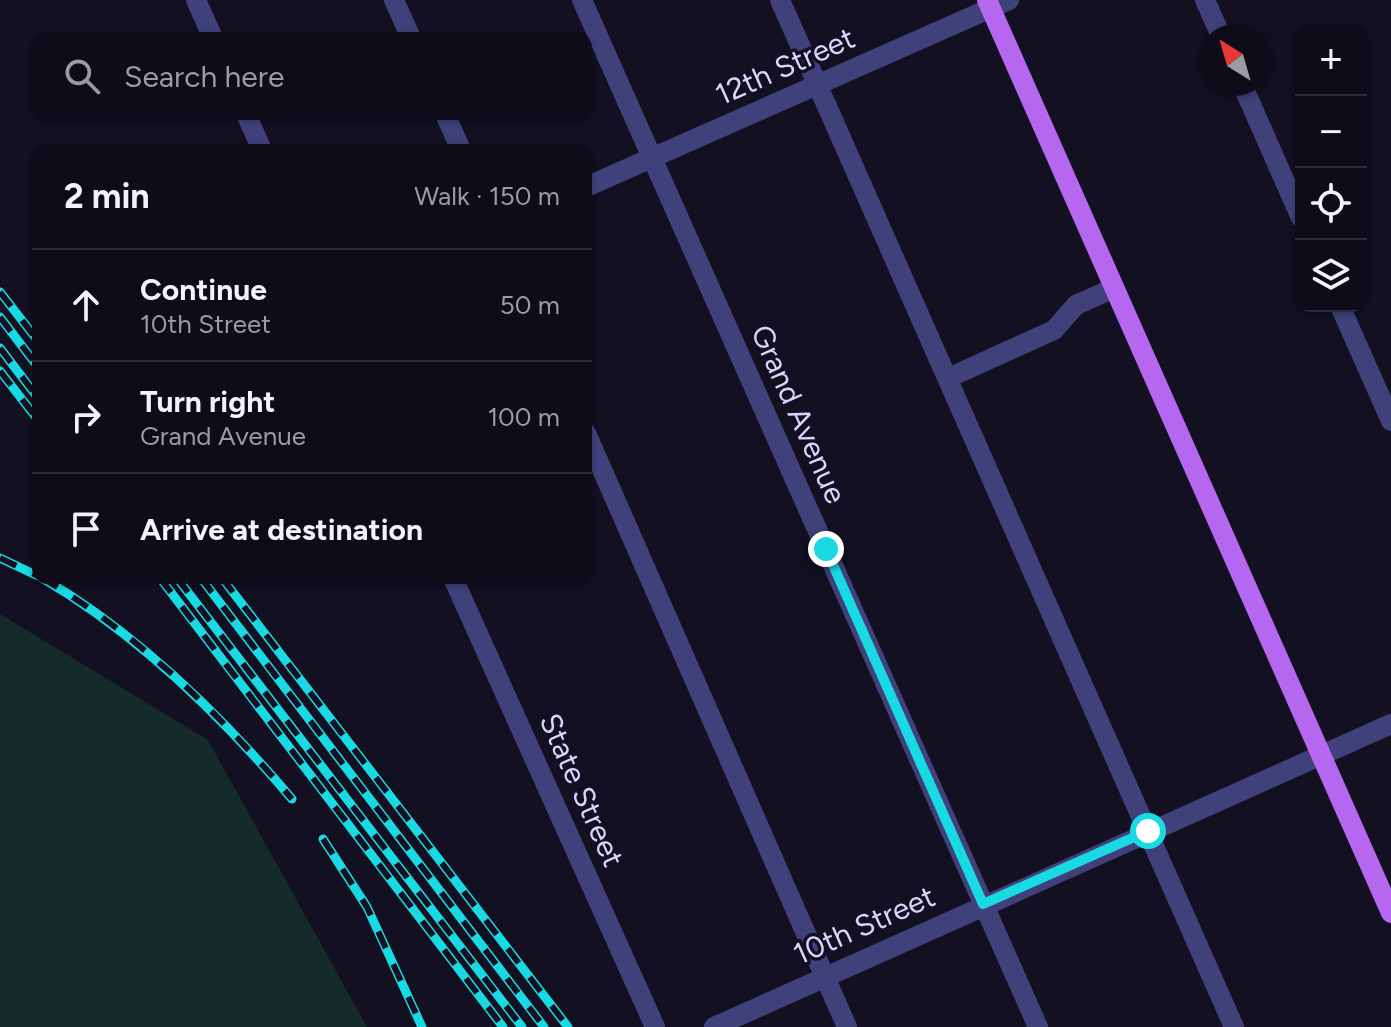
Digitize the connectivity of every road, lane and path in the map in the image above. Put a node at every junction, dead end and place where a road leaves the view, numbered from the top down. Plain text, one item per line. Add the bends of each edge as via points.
1 (196, 0) edge
2 (394, 0) edge
3 (582, 0) edge
4 (780, 0) edge
5 (1205, 0) edge
6 (995, 3) edge
7 (1216, 24) edge
8 (210, 32) edge
9 (408, 32) edge
10 (818, 84) junction
11 (1247, 96) edge
12 (249, 120) edge
13 (448, 120) edge
14 (259, 144) edge
15 (458, 144) edge
16 (652, 158) junction
17 (592, 184) edge
18 (1295, 204) edge
19 (1114, 288) junction
20 (1343, 312) edge
21 (948, 378) junction
22 (1391, 421) edge
23 (592, 447) edge
24 (456, 584) edge
25 (1391, 724) edge
26 (1321, 755) junction
27 (1148, 831) junction
28 (983, 904) junction
29 (1391, 913) edge
30 (825, 975) junction
31 (655, 1027) edge
32 (714, 1027) edge
33 (847, 1027) edge
34 (1038, 1027) edge
35 (1234, 1027) edge

1 - 8 street
2 - 9 street
3 - 16 street, Grand Avenue
4 - 10 street
5 - 7 street
6 - 10 street, 12th Street
6 - 19 main road
10 - 16 street, 12th Street
10 - 21 street
11 - 18 street
12 - 14 street
13 - 15 street
16 - 17 street, 12th Street
16 - 28 street, Grand Avenue
19 - 21 street via 1076,305 1054,330
19 - 26 main road
20 - 22 street
21 - 27 street
23 - 30 street
24 - 31 street, State Street
25 - 26 street, 10th Street
26 - 27 street, 10th Street
26 - 29 main road
27 - 28 street, 10th Street
27 - 35 street
28 - 30 street, 10th Street
28 - 34 street, Grand Avenue
30 - 32 street, 10th Street
30 - 33 street

